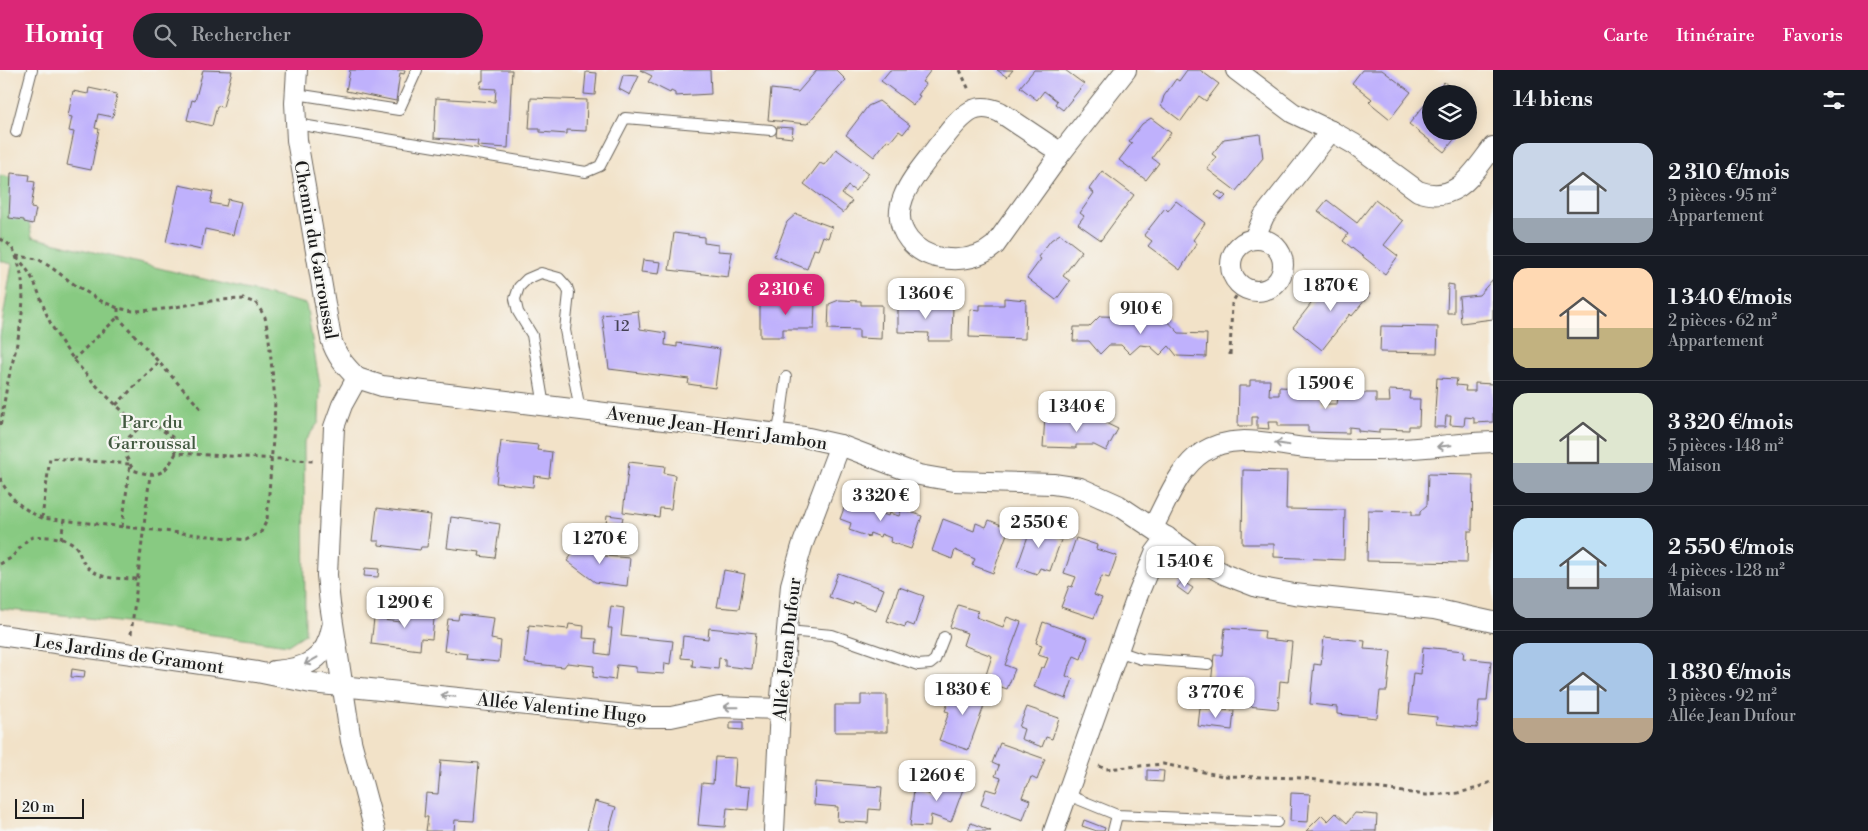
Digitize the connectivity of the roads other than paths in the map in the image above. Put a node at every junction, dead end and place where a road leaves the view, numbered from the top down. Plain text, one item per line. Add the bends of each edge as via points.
1 (32, 70) edge
2 (297, 70) edge
3 (417, 70) edge
4 (1126, 70) edge
5 (1236, 70) edge
6 (296, 94) junction
7 (296, 124) junction
8 (771, 130) dead end
9 (1331, 131) junction
10 (16, 132) dead end
11 (1493, 148) edge
12 (1061, 153) junction
13 (1254, 240) junction
14 (358, 378) junction
15 (786, 378) dead end
16 (544, 406) junction
17 (580, 410) junction
18 (777, 434) junction
19 (1493, 442) edge
20 (840, 445) junction
21 (1160, 532) junction
22 (332, 621) junction
23 (1493, 622) edge
24 (787, 631) junction
25 (0, 635) edge
26 (944, 637) dead end
27 (1118, 651) junction
28 (1208, 664) dead end
29 (257, 672) junction
30 (343, 686) junction
31 (780, 709) junction
32 (1068, 795) junction
33 (1117, 815) junction
34 (1277, 822) dead end
35 (375, 831) edge
36 (774, 831) edge
37 (1054, 831) edge
38 (1113, 831) edge

1 - 10 lane
2 - 6 street, Chemin du Garroussal
3 - 6 lane via 399,110
4 - 12 street
5 - 9 street via 1292,113
6 - 7 street, Chemin du Garroussal
7 - 8 lane via 586,172 600,166 625,118
7 - 14 street, Chemin du Garroussal via 331,339 343,364
9 - 11 street via 1418,191 1432,195 1446,194 1462,185
9 - 13 street via 1264,216
12 - 12 street via 995,246 985,253 964,259 933,256 915,247 904,232 900,210 906,188 957,122 971,111 989,108 1000,112
13 - 13 street via 1238,247 1231,263 1235,280 1250,290 1259,291 1268,288 1280,276 1282,258 1272,244
14 - 16 street, Avenue Jean-Henri Jambon via 382,386
14 - 22 street via 336,418 326,457 327,575
15 - 18 lane
16 - 17 street, Avenue Jean-Henri Jambon
16 - 17 lane via 532,335 518,312 516,299 519,287 527,278 541,274 559,278 569,293 566,330
17 - 18 street, Avenue Jean-Henri Jambon
18 - 20 street, Avenue Jean-Henri Jambon
19 -> 21 street via 1377,450 1305,448 1249,440 1224,443 1203,452 1189,464 1182,474
20 - 21 street, Avenue Jean-Henri Jambon via 919,475 954,481 1080,488 1118,505
20 - 24 street, Allée Jean Dufour via 794,573
21 - 23 street, Avenue Jean-Henri Jambon via 1217,570 1257,587 1434,609
21 - 27 street
22 -> 29 street, Les Jardins de Gramont via 325,648 312,662 290,670
22 - 30 street
24 - 26 lane via 832,635 918,665 935,660
24 - 31 street, Allée Jean Dufour
25 - 29 street, Les Jardins de Gramont
27 - 28 lane via 1142,659
27 - 32 street
29 - 30 street, Les Jardins de Gramont
31 -> 30 street, Allée Valentine Hugo via 719,707 659,717
30 - 35 street via 351,741
31 - 36 street, Allée Jean Dufour
32 - 33 lane
32 - 37 street
33 - 34 lane
33 - 38 lane

